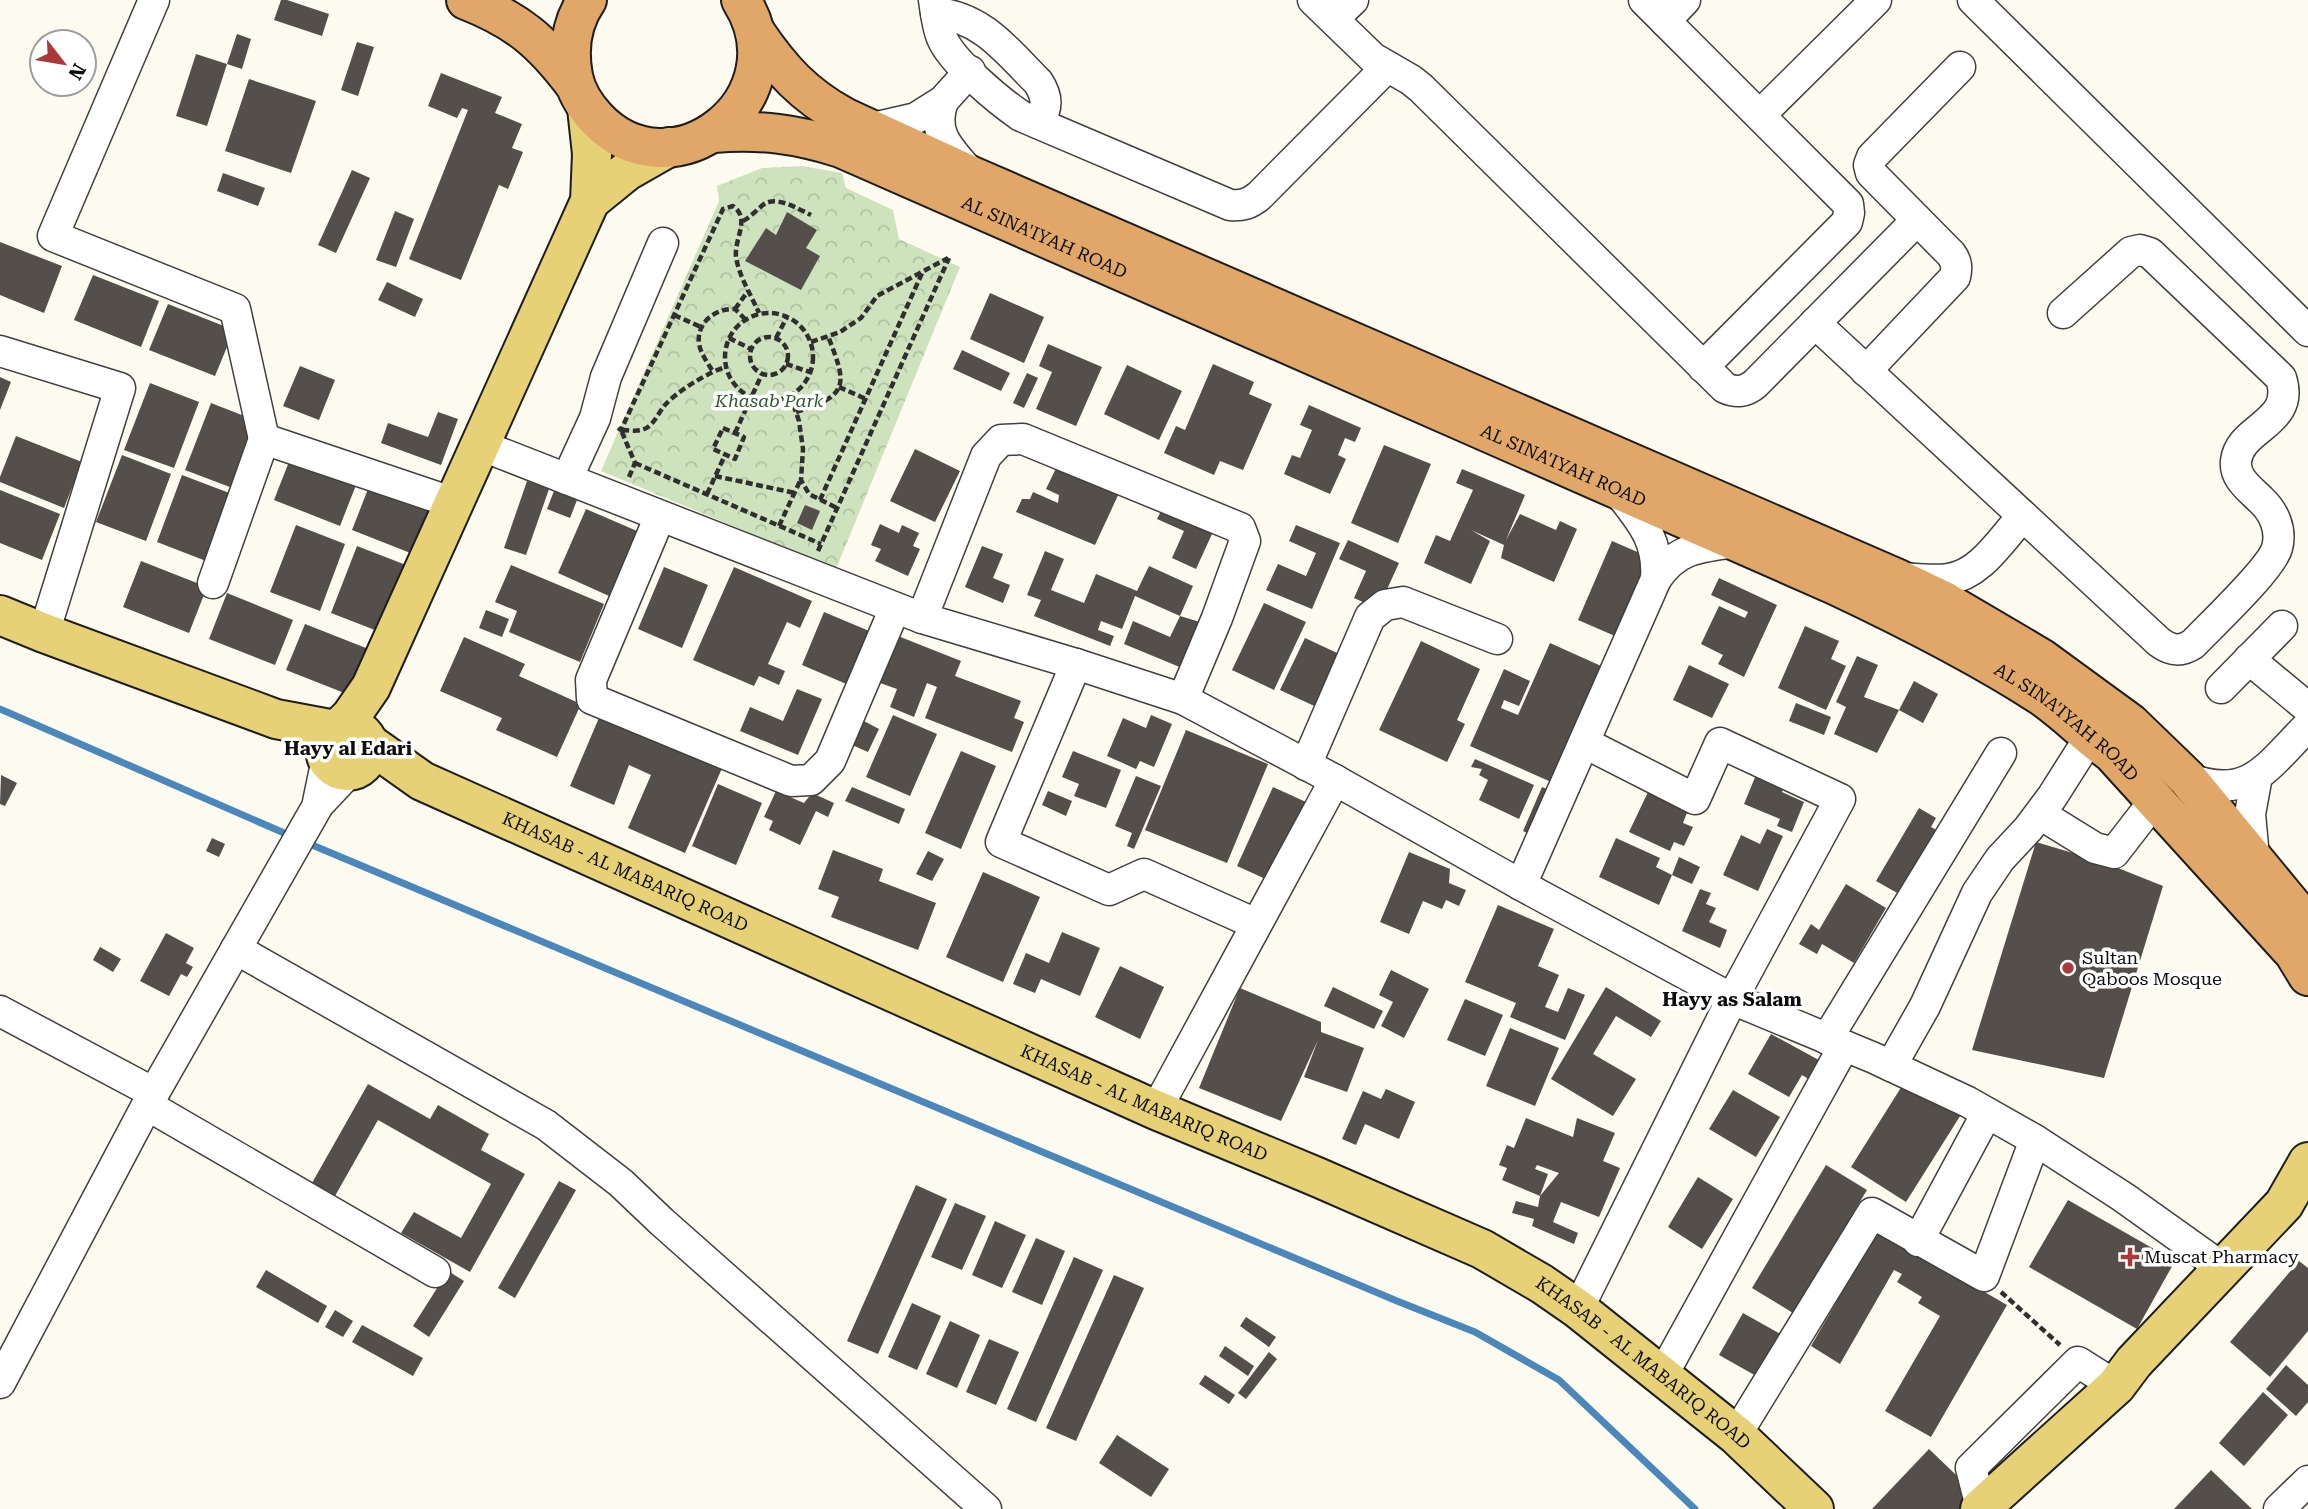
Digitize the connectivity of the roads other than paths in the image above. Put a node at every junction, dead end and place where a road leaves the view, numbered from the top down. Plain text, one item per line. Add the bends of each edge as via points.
1 (153, 0) edge
2 (466, 0) edge
3 (587, 0) edge
4 (1644, 0) edge
5 (1685, 0) edge
6 (1876, 0) edge
7 (1973, 0) edge
8 (1333, 6) edge
9 (935, 7) edge
10 (748, 17) edge
11 (1665, 21) junction
12 (1387, 67) junction
13 (1960, 67) dead end
14 (970, 71) junction
15 (581, 97) junction
16 (943, 101) junction
17 (1760, 115) junction
18 (1038, 123) junction
19 (868, 129) junction
20 (713, 133) junction
21 (669, 147) junction
22 (972, 176) junction
23 (590, 201) junction
24 (1917, 220) junction
25 (663, 243) dead end
26 (2063, 313) dead end
27 (1815, 323) junction
28 (2308, 331) edge
29 (0, 351) edge
30 (1703, 367) junction
31 (1866, 371) junction
32 (264, 439) junction
33 (480, 445) junction
34 (567, 479) junction
35 (1617, 489) junction
36 (454, 503) junction
37 (660, 516) junction
38 (2023, 516) junction
39 (1736, 542) junction
40 (1978, 566) junction
41 (1896, 578) junction
42 (1656, 579) junction
43 (213, 583) dead end
44 (908, 613) junction
45 (0, 615) edge
46 (2281, 626) dead end
47 (1994, 629) junction
48 (44, 633) junction
49 (1497, 639) dead end
50 (2249, 659) junction
51 (1076, 664) junction
52 (2221, 688) dead end
53 (1183, 699) junction
54 (2308, 708) edge
55 (2308, 726) edge
56 (2090, 737) junction
57 (1585, 743) junction
58 (346, 749) junction
59 (2001, 753) dead end
60 (1306, 765) junction
61 (2257, 776) junction
62 (2187, 778) junction
63 (1335, 780) junction
64 (2155, 800) junction
65 (2040, 814) junction
66 (2254, 858) junction
67 (1521, 886) junction
68 (1256, 924) junction
69 (2308, 925) edge
70 (236, 949) junction
71 (2308, 976) edge
72 (1732, 999) junction
73 (0, 1011) edge
74 (1835, 1043) junction
75 (1891, 1066) junction
76 (150, 1099) junction
77 (1156, 1110) junction
78 (1987, 1113) junction
79 (2035, 1140) junction
80 (2308, 1162) edge
81 (2296, 1196) edge
82 (1918, 1241) junction
83 (2224, 1269) junction
84 (435, 1272) dead end
85 (1578, 1310) junction
86 (1662, 1376) junction
87 (0, 1383) edge
88 (2116, 1385) junction
89 (1736, 1436) junction
90 (2308, 1481) edge
91 (1981, 1508) edge
92 (986, 1509) edge
93 (1814, 1509) edge
94 (2279, 1509) edge

1 - 32 street via 53,236 235,309
2 - 15 highway via 502,15 537,39
3 - 15 highway via 572,34 570,60
4 - 11 street
5 - 11 street
6 - 17 street
7 - 28 street
8 - 12 street via 1373,58
9 - 14 street via 942,39
9 - 18 street via 978,26 1038,82 1047,102
10 - 19 highway, AL SINA'IYAH ROAD via 774,61 797,86
10 - 20 highway via 757,56 754,79 745,100
11 - 17 street
12 - 18 street via 1259,197 1241,206 1221,202
12 - 30 street via 1421,88
13 - 24 street via 1877,150 1869,165 1877,180
14 - 16 street
14 - 18 street via 1005,106
15 - 21 highway via 603,125 623,138
15 - 23 main road via 592,154
16 - 19 street via 916,118
16 - 22 street via 938,114 944,141
17 - 30 street via 1848,204 1847,222
19 - 22 highway, AL SINA'IYAH ROAD
20 - 21 highway
20 - 35 highway, AL SINA'IYAH ROAD via 778,132 841,148
21 - 23 main road
22 - 41 highway, AL SINA'IYAH ROAD
23 - 33 main road
24 - 27 street
24 - 31 street via 1956,261 1955,277
25 - 34 street via 606,377 608,424
26 - 38 street via 2123,258 2140,250 2157,259 2274,369 2284,388 2279,410 2239,450 2236,463 2238,475 2273,513 2277,549 2193,644 2172,650
27 - 30 street via 1749,389 1725,388
27 - 31 street
29 - 48 street via 120,388
31 - 38 street
32 - 36 street
32 - 43 street
33 - 34 street
33 - 36 main road
34 - 37 street
35 - 39 highway, AL SINA'IYAH ROAD
35 - 42 street via 1651,539
36 - 58 main road
37 - 44 street
37 - 44 street via 591,680 592,699 791,781 811,780 830,761
38 - 40 street
39 - 42 street via 1687,551 1664,567
39 - 56 highway, AL SINA'IYAH ROAD via 1924,628 2043,698
40 - 41 street via 1946,580
40 - 47 street via 1976,589
41 - 47 highway, AL SINA'IYAH ROAD
42 - 57 street
44 - 51 street
44 - 53 street via 986,456 1000,440 1023,439 1240,528 1245,541
45 - 48 main road
46 - 50 street
47 - 62 highway, AL SINA'IYAH ROAD via 2109,706
48 - 58 main road, KHASAB - AL MABARIQ ROAD
49 - 60 street via 1403,602 1385,605 1370,617
50 - 52 street
50 - 54 street
51 - 53 street
51 - 68 street via 1001,842 1109,890 1144,874
53 - 60 street
55 - 61 street
56 - 64 highway, AL SINA'IYAH ROAD via 2112,753
56 - 65 street
57 - 67 street
57 - 72 street via 1695,799 1720,743 1840,799
58 - 70 street
58 - 77 main road, KHASAB - AL MABARIQ ROAD
59 - 74 street
60 - 63 street
61 - 62 street via 2223,787
61 - 66 street via 2250,814
62 - 66 highway, AL SINA'IYAH ROAD
63 - 67 street
63 - 68 street
64 - 65 street via 2114,853 2095,848
64 - 71 highway, AL SINA'IYAH ROAD via 2294,953
65 - 75 street via 1977,892 1925,1006
66 - 69 highway, AL SINA'IYAH ROAD
67 - 72 street
68 - 77 street
70 - 76 street
70 - 92 street via 546,1125 621,1183
72 - 74 street
72 - 85 street
73 - 76 street
74 - 75 street
74 - 86 street
75 - 78 street
76 - 84 street
76 - 87 street
77 - 85 main road, KHASAB - AL MABARIQ ROAD via 1482,1249
78 - 79 street
78 - 82 street
79 - 82 street via 1984,1276
79 - 83 street via 2129,1188
80 - 81 main road
81 - 83 main road
82 - 89 street via 1872,1213
83 - 88 main road
85 - 86 main road, KHASAB - AL MABARIQ ROAD
86 - 89 main road, KHASAB - AL MABARIQ ROAD
88 - 91 main road
88 - 91 street via 2078,1362 1971,1468
89 - 93 main road, KHASAB - AL MABARIQ ROAD
90 - 94 street

